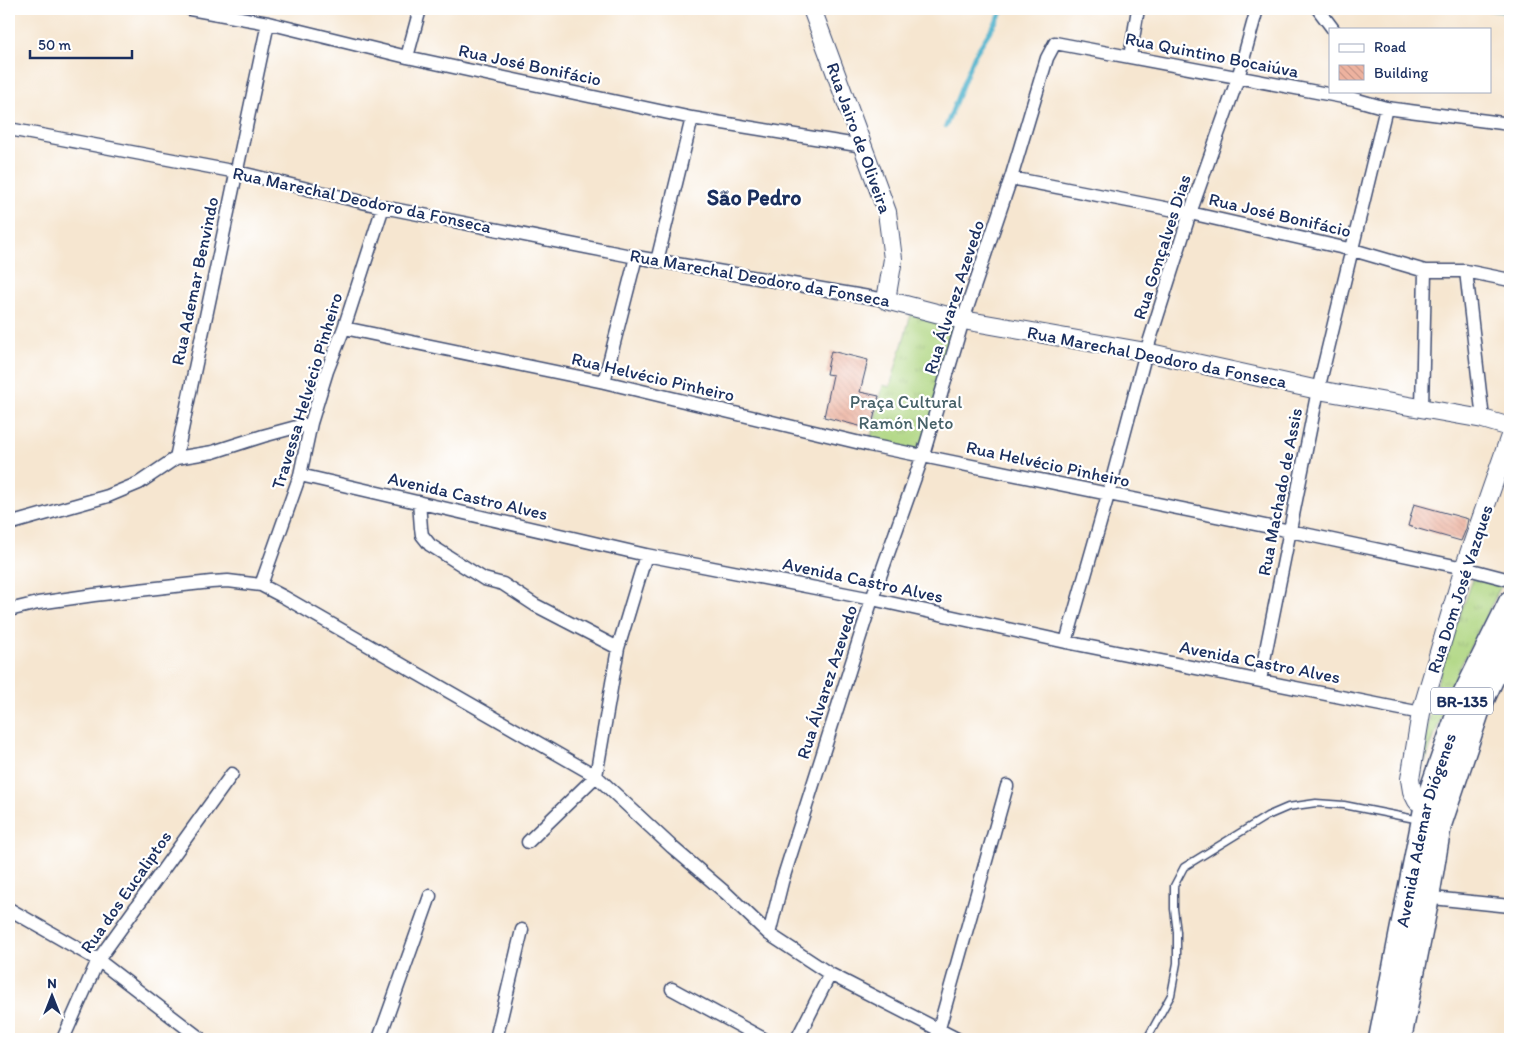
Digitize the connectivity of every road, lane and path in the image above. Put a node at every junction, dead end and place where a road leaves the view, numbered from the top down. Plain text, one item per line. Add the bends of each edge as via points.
1 (190, 9) edge
2 (420, 9) edge
3 (812, 9) edge
4 (1138, 9) edge
5 (1257, 9) edge
6 (1318, 9) edge
7 (268, 24) junction
8 (1332, 28) edge
9 (1055, 43) joint
10 (407, 56) junction
11 (1130, 57) junction
12 (1238, 78) junction
13 (1329, 91) edge
14 (1333, 92) edge
15 (1353, 95) edge
16 (1386, 108) junction
17 (692, 118) junction
18 (1510, 124) edge
19 (9, 129) edge
20 (863, 146) junction
21 (236, 172) junction
22 (1011, 178) junction
23 (383, 207) junction
24 (1190, 213) junction
25 (1353, 250) junction
26 (636, 257) junction
27 (656, 261) junction
28 (1425, 271) junction
29 (1466, 271) junction
30 (1510, 280) edge
31 (886, 300) junction
32 (963, 320) junction
33 (344, 328) junction
34 (1146, 352) junction
35 (604, 382) junction
36 (1318, 390) junction
37 (1422, 408) junction
38 (1483, 419) junction
39 (311, 423) junction
40 (1510, 427) edge
41 (1510, 436) edge
42 (923, 455) junction
43 (176, 458) junction
44 (300, 475) junction
45 (1108, 495) junction
46 (419, 502) junction
47 (9, 524) edge
48 (1290, 530) junction
49 (646, 555) junction
50 (1464, 568) junction
51 (1510, 580) edge
52 (261, 585) junction
53 (872, 599) junction
54 (1510, 602) edge
55 (9, 610) edge
56 (1510, 640) edge
57 (1066, 642) junction
58 (618, 648) junction
59 (1260, 680) junction
60 (1421, 713) junction
61 (232, 774) dead end
62 (596, 776) junction
63 (1007, 786) dead end
64 (1434, 815) junction
65 (528, 842) dead end
66 (430, 896) dead end
67 (1418, 897) junction
68 (1510, 906) edge
69 (9, 909) edge
70 (522, 930) dead end
71 (769, 934) junction
72 (98, 960) junction
73 (830, 974) junction
74 (672, 989) dead end
75 (937, 1034) edge
76 (63, 1039) edge
77 (201, 1039) edge
78 (379, 1039) edge
79 (496, 1039) edge
80 (764, 1039) edge
81 (797, 1039) edge
82 (957, 1039) edge
83 (1147, 1039) edge
84 (1380, 1039) edge
85 (1400, 1039) edge

1 - 7 street, Rua José Bonifácio
2 - 10 street
3 - 20 street, Rua Jairo de Oliveira
4 - 11 street
5 - 12 street, Rua Gonçalves Dias
6 - 8 street
7 - 10 street, Rua José Bonifácio
7 - 21 street, Rua Ademar Benvindo
9 - 11 street, Rua Quintino Bocaiúva
9 - 22 street, Rua Álvarez Azevedo via 1047,58
10 - 17 street, Rua José Bonifácio
11 - 12 street, Rua Quintino Bocaiúva
12 - 13 street, Rua Quintino Bocaiúva
12 - 24 street, Rua Gonçalves Dias
14 - 15 street, Rua Quintino Bocaiúva
15 - 16 street, Rua Quintino Bocaiúva
16 - 18 street, Rua Quintino Bocaiúva
16 - 25 street, Rua Machado de Assis
17 - 20 street, Rua José Bonifácio
17 - 27 street
19 - 21 street, Rua Marechal Deodoro da Fonseca
20 - 31 street, Rua Jairo de Oliveira via 887,212 891,236 893,259
21 - 23 street, Rua Marechal Deodoro da Fonseca
21 - 43 street, Rua Ademar Benvindo
22 - 24 street, Rua José Bonifácio
22 - 32 street, Rua Álvarez Azevedo
23 - 26 street, Rua Marechal Deodoro da Fonseca
23 - 33 street, Travessa Helvécio Pinheiro
24 - 25 street, Rua José Bonifácio
24 - 34 street, Rua Gonçalves Dias
25 - 28 street, Rua José Bonifácio
25 - 36 street, Rua Machado de Assis
26 - 27 street, Rua Marechal Deodoro da Fonseca
26 - 35 street
27 - 31 street, Rua Marechal Deodoro da Fonseca
28 - 29 street, Rua José Bonifácio
28 - 37 street
29 - 30 street, Rua José Bonifácio
29 - 38 street
31 - 32 street, Rua Marechal Deodoro da Fonseca
32 - 34 street, Rua Marechal Deodoro da Fonseca
32 - 42 street, Rua Álvarez Azevedo
33 - 35 street, Rua Helvécio Pinheiro
33 - 39 street, Travessa Helvécio Pinheiro
34 - 36 street, Rua Marechal Deodoro da Fonseca
34 - 45 street, Rua Gonçalves Dias
35 - 42 street, Rua Helvécio Pinheiro
36 - 37 street, Rua Marechal Deodoro da Fonseca
36 - 48 street, Rua Machado de Assis
37 - 38 street, Rua Marechal Deodoro da Fonseca
38 - 40 street, Rua Marechal Deodoro da Fonseca
39 - 43 street via 213,452
39 - 44 street, Travessa Helvécio Pinheiro
41 - 50 street, Rua Dom José Vazques
42 - 45 street, Rua Helvécio Pinheiro
42 - 53 street, Rua Álvarez Azevedo
43 - 47 street via 139,483 108,496
44 - 46 street, Avenida Castro Alves
44 - 52 street, Travessa Helvécio Pinheiro
45 - 48 street, Rua Helvécio Pinheiro
45 - 57 street, Rua Gonçalves Dias
46 - 49 street, Avenida Castro Alves
46 - 58 street via 420,528 430,545 484,580 503,584 535,605
48 - 50 street, Rua Helvécio Pinheiro
48 - 59 street, Rua Machado de Assis
49 - 53 street, Avenida Castro Alves
49 - 58 street
50 - 51 street, Rua Helvécio Pinheiro
50 - 60 street, Rua Dom José Vazques
52 - 55 street via 228,581 179,585
52 - 62 street
53 - 57 street, Avenida Castro Alves
53 - 71 street, Rua Álvarez Azevedo via 782,882
54 - 64 highway, Avenida Ademar Diógenes / BR-135 via 1465,693
56 - 64 highway, Avenida Ademar Diógenes / BR-135
57 - 59 street, Avenida Castro Alves
58 - 62 street
59 - 60 street, Avenida Castro Alves
60 - 64 street, Rua Dom José Vazques via 1410,779 1414,797
61 - 72 street, Rua dos Eucaliptos
62 - 65 street
62 - 71 street
63 - 75 street
64 - 67 highway, Avenida Ademar Diógenes / BR-135
64 - 83 lane via 1316,803 1288,807 1258,821 1184,867 1174,886 1177,963 1171,994
66 - 78 street
67 - 68 street
67 - 84 highway, Avenida Ademar Diógenes / BR-135
67 - 85 highway, Avenida Ademar Diógenes / BR-135
69 - 72 street
70 - 79 street
71 - 73 street
72 - 76 street, Rua dos Eucaliptos
72 - 77 street
73 - 75 street
73 - 81 street
74 - 80 street
75 - 82 street

